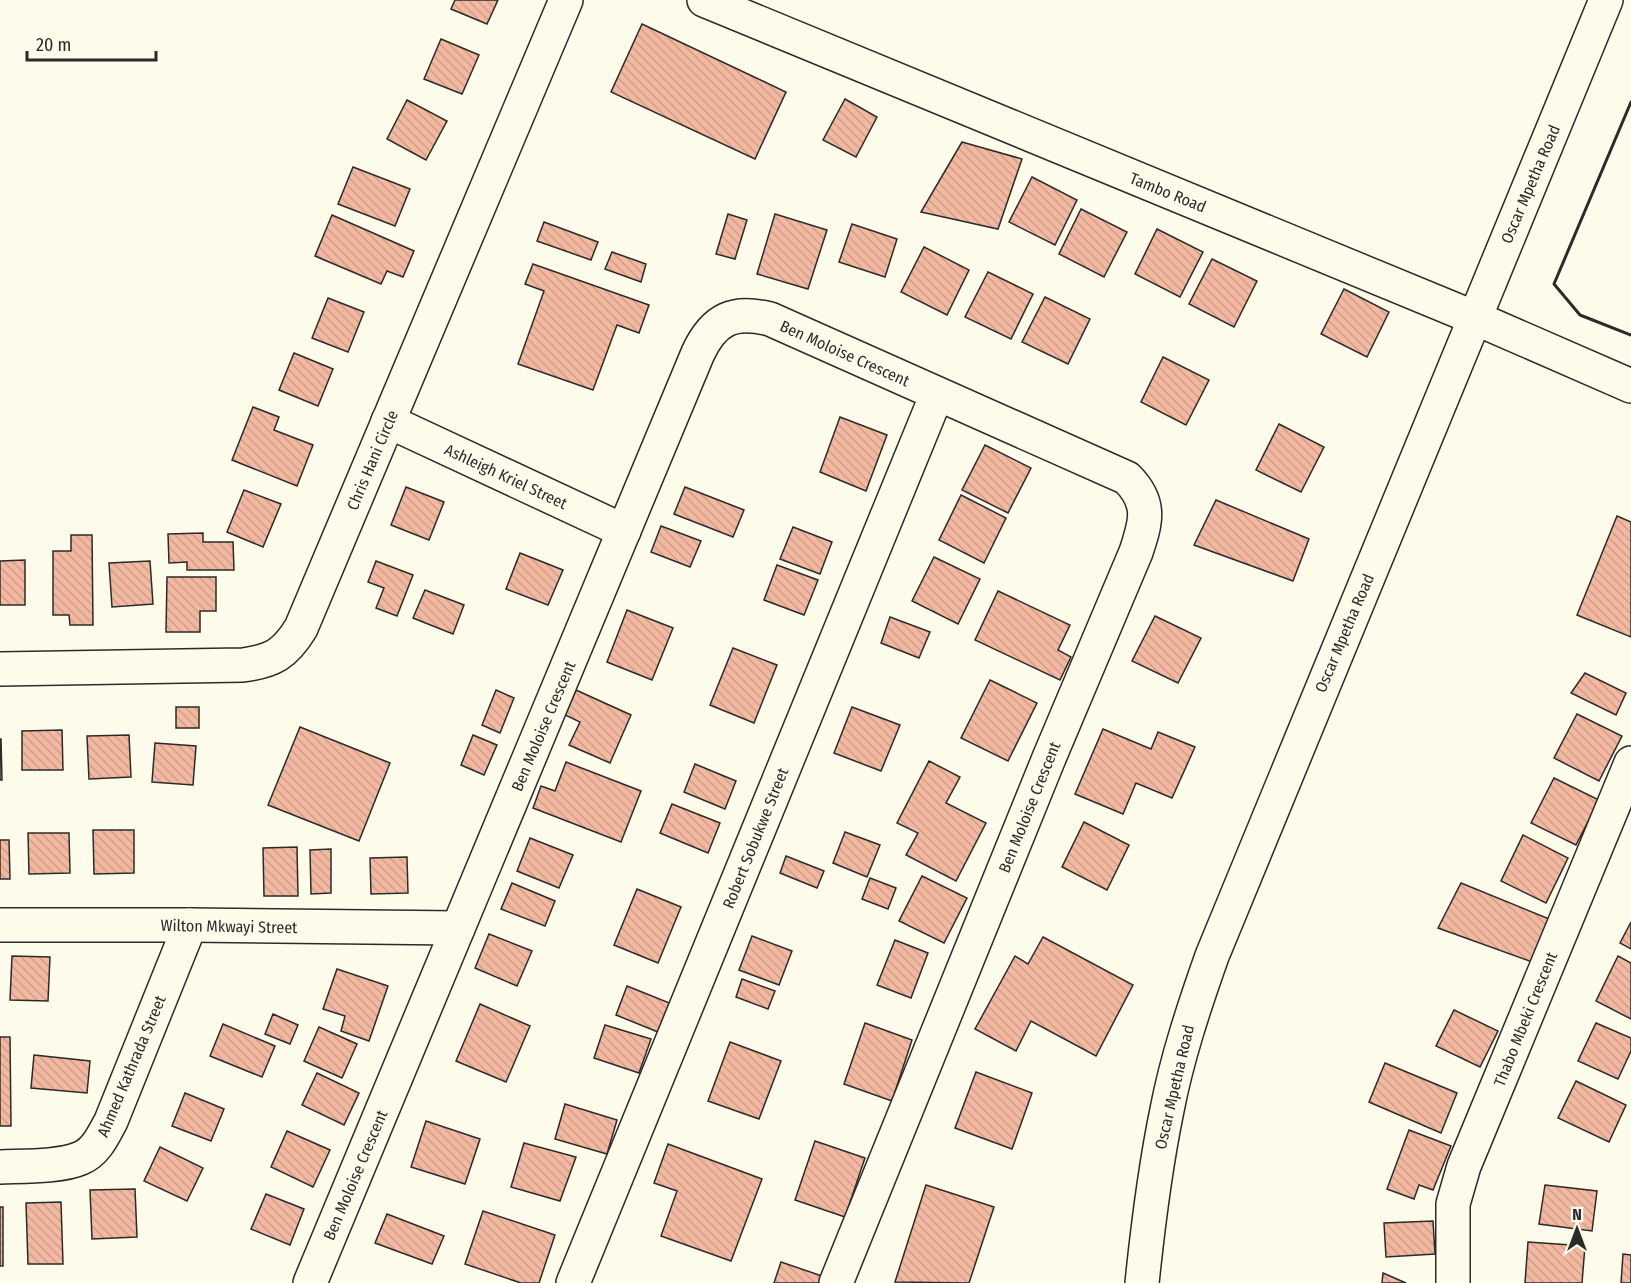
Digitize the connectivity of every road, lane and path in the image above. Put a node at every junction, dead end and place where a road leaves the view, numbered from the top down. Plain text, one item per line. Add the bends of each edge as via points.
1 (566, 0) edge
2 (704, 0) edge
3 (1606, 0) edge
4 (1475, 318) junction
5 (1631, 386) edge
6 (937, 394) junction
7 (388, 421) junction
8 (624, 531) junction
9 (0, 669) edge
10 (1631, 763) edge
11 (0, 925) edge
12 (190, 925) junction
13 (459, 928) junction
14 (0, 1167) edge
15 (310, 1283) edge
16 (573, 1283) edge
17 (836, 1283) edge
18 (1142, 1283) edge
19 (1453, 1283) edge

1 - 7 street, Chris Hani Circle
2 - 4 street, Tambo Road
3 - 4 street, Oscar Mpetha Road
4 - 5 street, Tambo Road
4 - 18 street, Oscar Mpetha Road via 1198,993 1167,1108 1150,1202
6 - 8 street, Ben Moloise Crescent via 770,320 753,315 718,324 706,335
6 - 16 street, Robert Sobukwe Street
6 - 17 street, Ben Moloise Crescent via 1127,478 1138,489 1145,514 1143,530
7 - 8 street, Ashleigh Kriel Street
7 - 9 street, Chris Hani Circle via 302,628 290,646 276,657 243,665
8 - 13 street, Ben Moloise Crescent
10 - 19 street, Thabo Mbeki Crescent via 1464,1166 1453,1204
11 - 12 street, Wilton Mkwayi Street
12 - 13 street, Wilton Mkwayi Street
12 - 14 street, Ahmed Kathrada Street via 99,1143 82,1158
13 - 15 street, Ben Moloise Crescent

